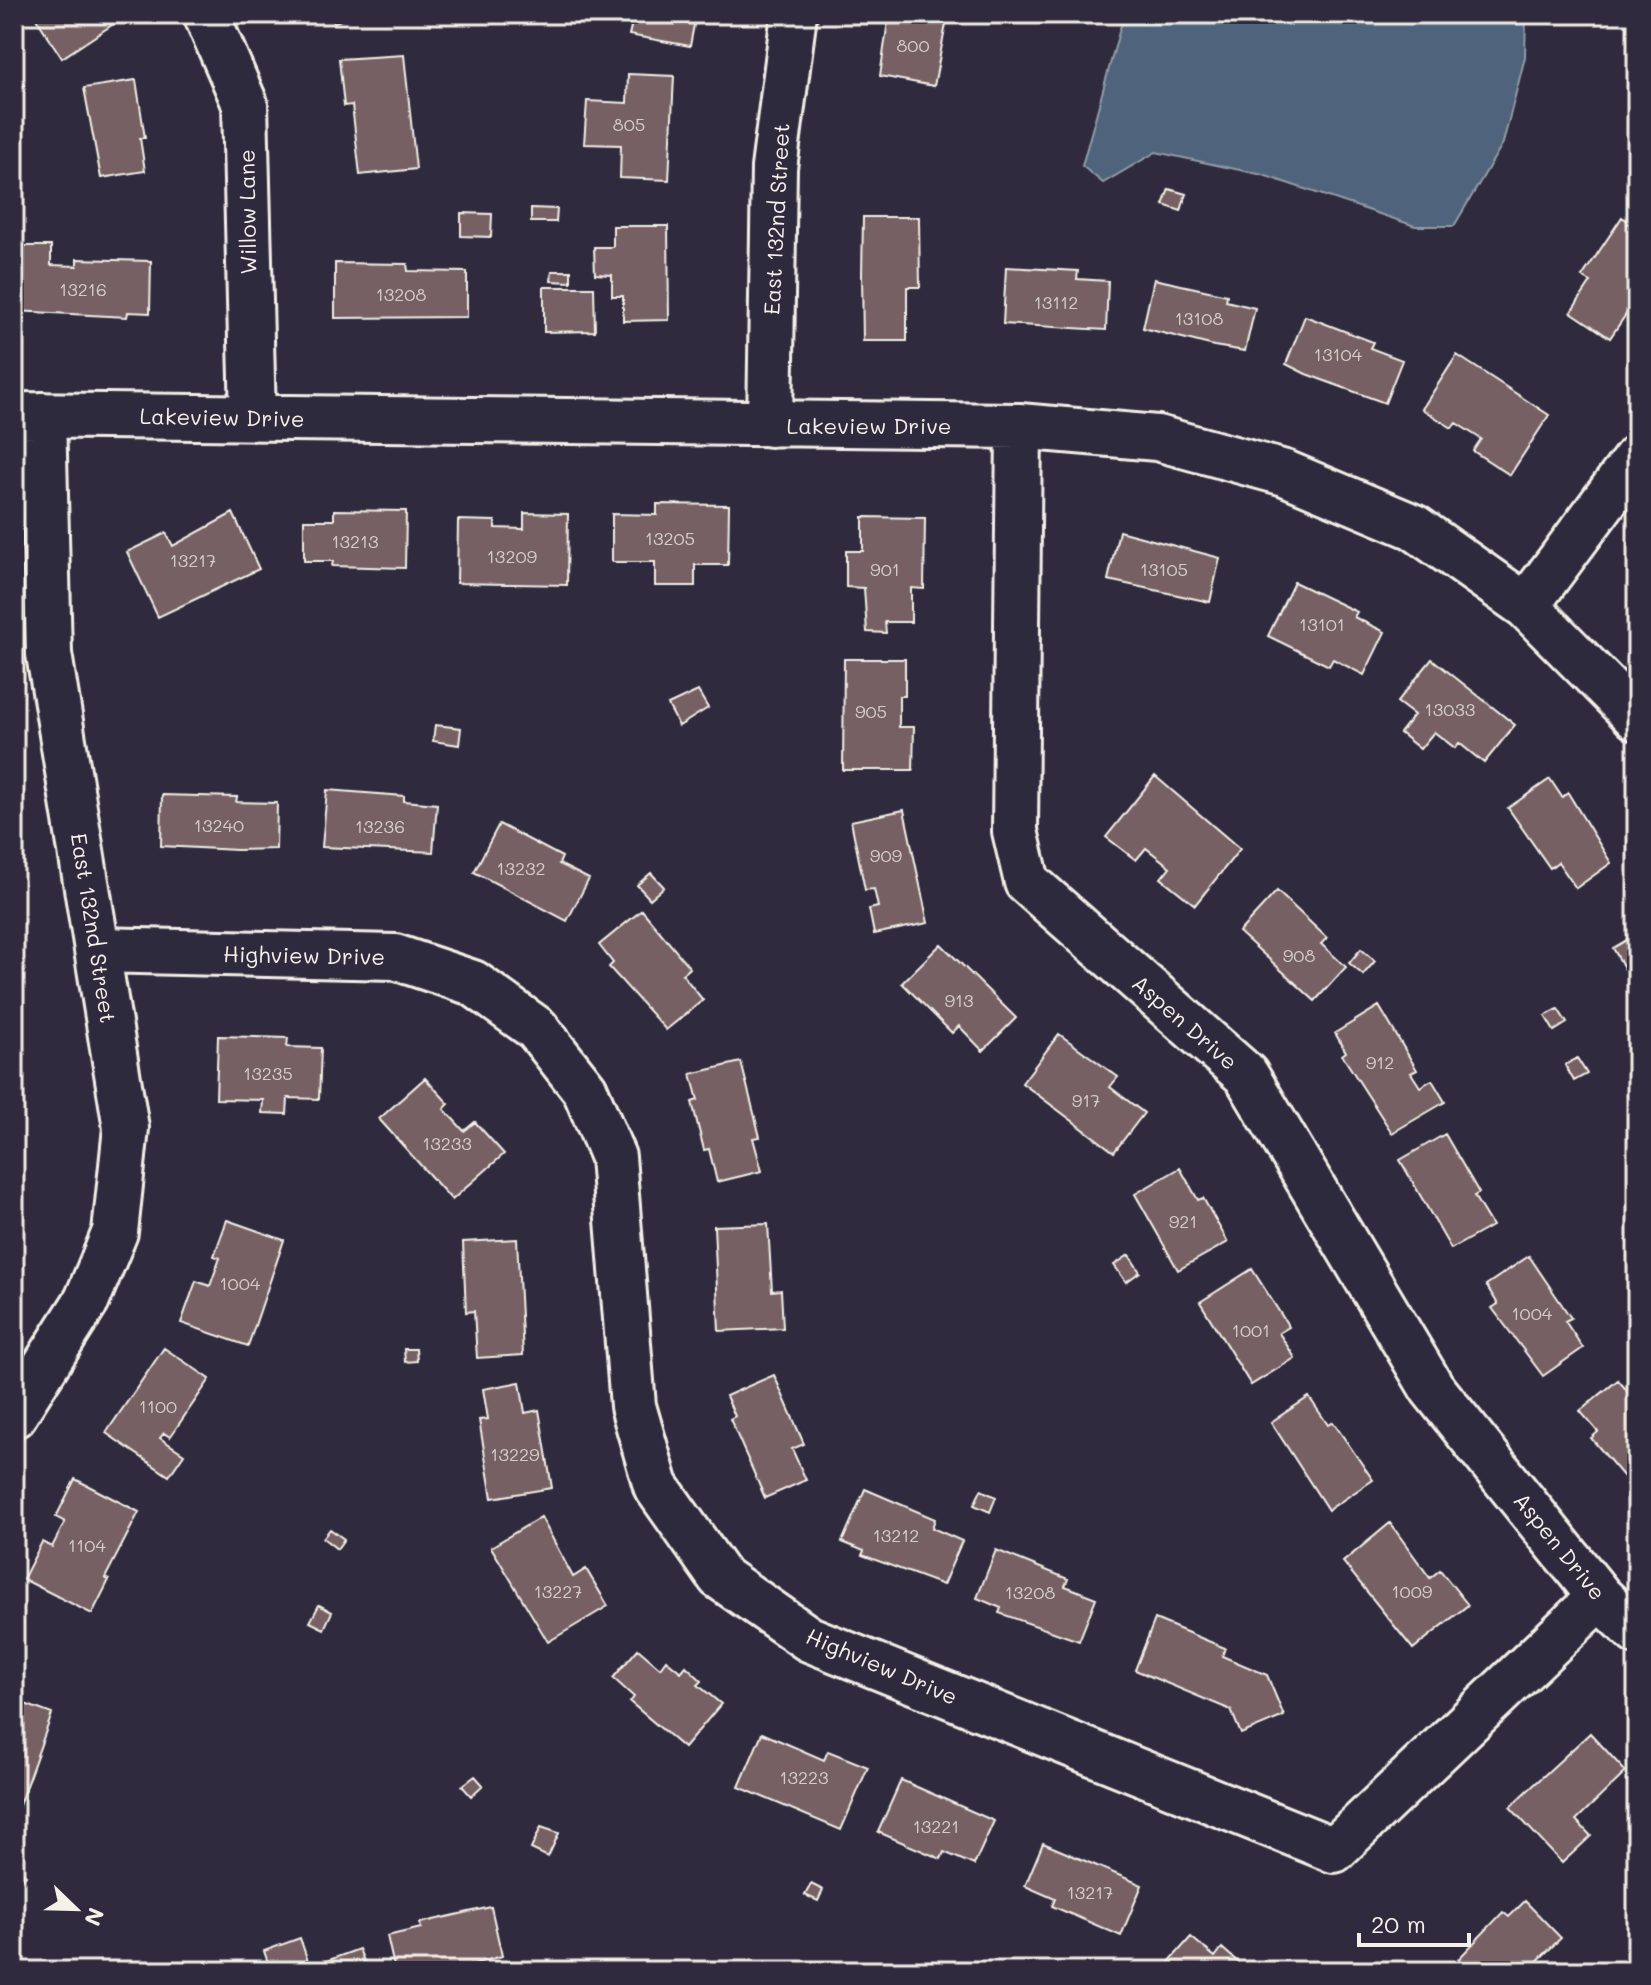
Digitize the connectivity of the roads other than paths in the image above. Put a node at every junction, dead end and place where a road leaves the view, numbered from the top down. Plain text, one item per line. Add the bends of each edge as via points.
1 (206, 14) edge
2 (794, 14) edge
3 (28, 415) edge
4 (253, 418) junction
5 (770, 424) junction
6 (1019, 426) junction
7 (1637, 457) edge
8 (1526, 606) junction
9 (1637, 718) edge
10 (97, 950) junction
11 (14, 1415) edge
12 (1600, 1597) junction
13 (1637, 1632) edge

1 - 4 street, Willow Lane via 245,104
2 - 5 street, East 132nd Street via 774,168
3 - 4 street, Lakeview Drive
3 - 10 street, East 132nd Street via 49,654
4 - 5 street, Lakeview Drive
5 - 6 street, Lakeview Drive
6 - 8 street, Lakeview Drive via 1157,438 1285,473 1414,527
6 - 12 street, Aspen Drive via 1015,831 1027,882 1246,1075 1432,1388
7 - 8 street
8 - 9 street, Lakeview Drive
10 - 11 street, East 132nd Street via 126,1128 115,1232 87,1300
10 - 12 street, Highview Drive via 395,957 473,983 537,1029 585,1090 613,1157 633,1406 656,1486 720,1577 809,1639 1334,1850
12 - 13 street, Aspen Drive

